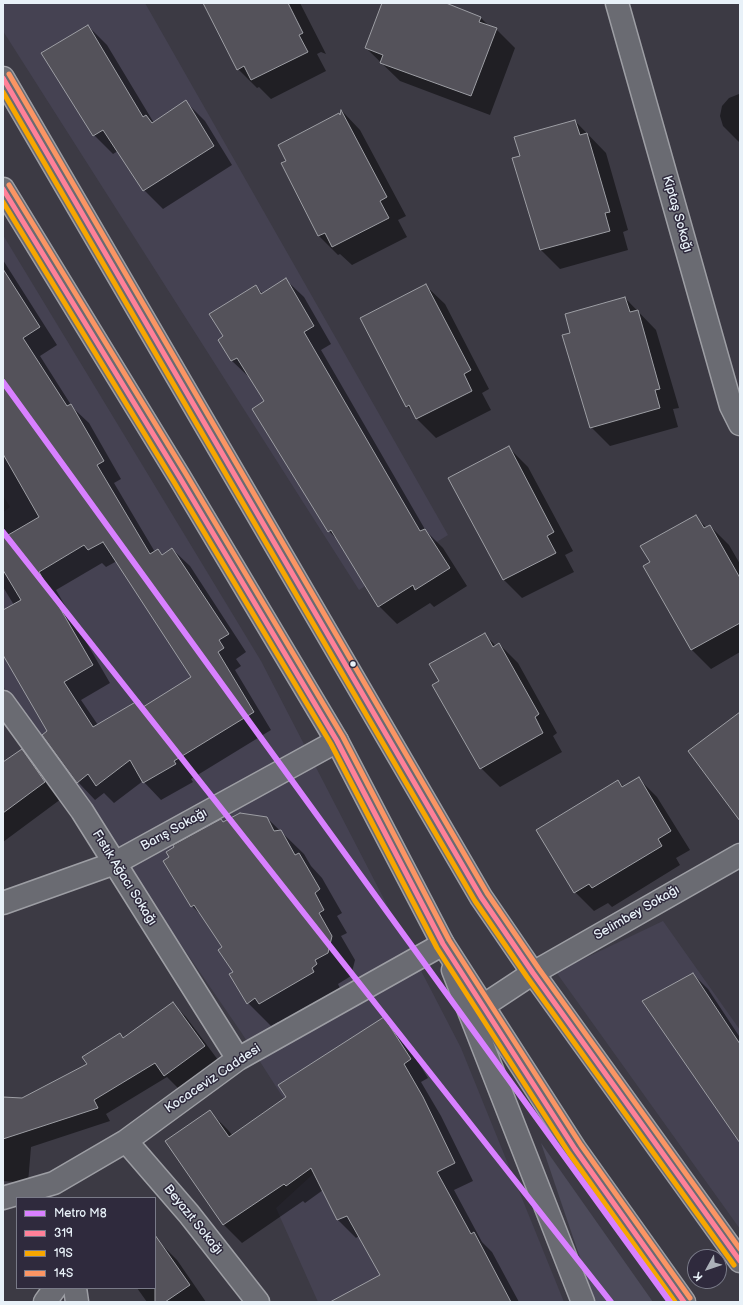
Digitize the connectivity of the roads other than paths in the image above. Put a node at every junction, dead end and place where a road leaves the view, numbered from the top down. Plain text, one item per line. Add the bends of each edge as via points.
1 (616, 3) edge
2 (3, 78) edge
3 (3, 189) edge
4 (740, 424) edge
5 (3, 702) edge
6 (337, 741) junction
7 (740, 854) edge
8 (115, 863) junction
9 (3, 903) edge
10 (443, 944) junction
11 (533, 973) junction
12 (483, 1006) junction
13 (238, 1059) junction
14 (126, 1141) junction
15 (55, 1191) edge
16 (3, 1198) edge
17 (740, 1261) edge
18 (54, 1289) edge
19 (75, 1289) edge
20 (45, 1302) edge
21 (78, 1302) edge
22 (258, 1302) edge
23 (583, 1302) edge
24 (684, 1302) edge

1 - 4 street, Kiptaş Sokağı via 731,406
2 - 11 street via 481,897
3 - 6 street
5 - 8 street, Fıstık Ağacı Sokağı via 82,812
6 - 8 street, Barış Sokağı
6 - 10 street
7 - 11 street, Selimbey Sokağı
8 - 9 street, Barış Sokağı
8 - 13 street, Fıstık Ağacı Sokağı
10 - 12 street
10 - 13 street, Kocaceviz Caddesi
10 - 23 street
11 - 12 street, Selimbey Sokağı
11 - 17 street
12 - 24 street via 575,1149
13 - 14 street, Kocaceviz Caddesi
14 - 15 street, Kocaceviz Caddesi
14 - 22 street, Beyazıt Sokağı via 189,1214
15 - 16 street, Kocaceviz Caddesi
18 - 20 street
19 - 21 street

